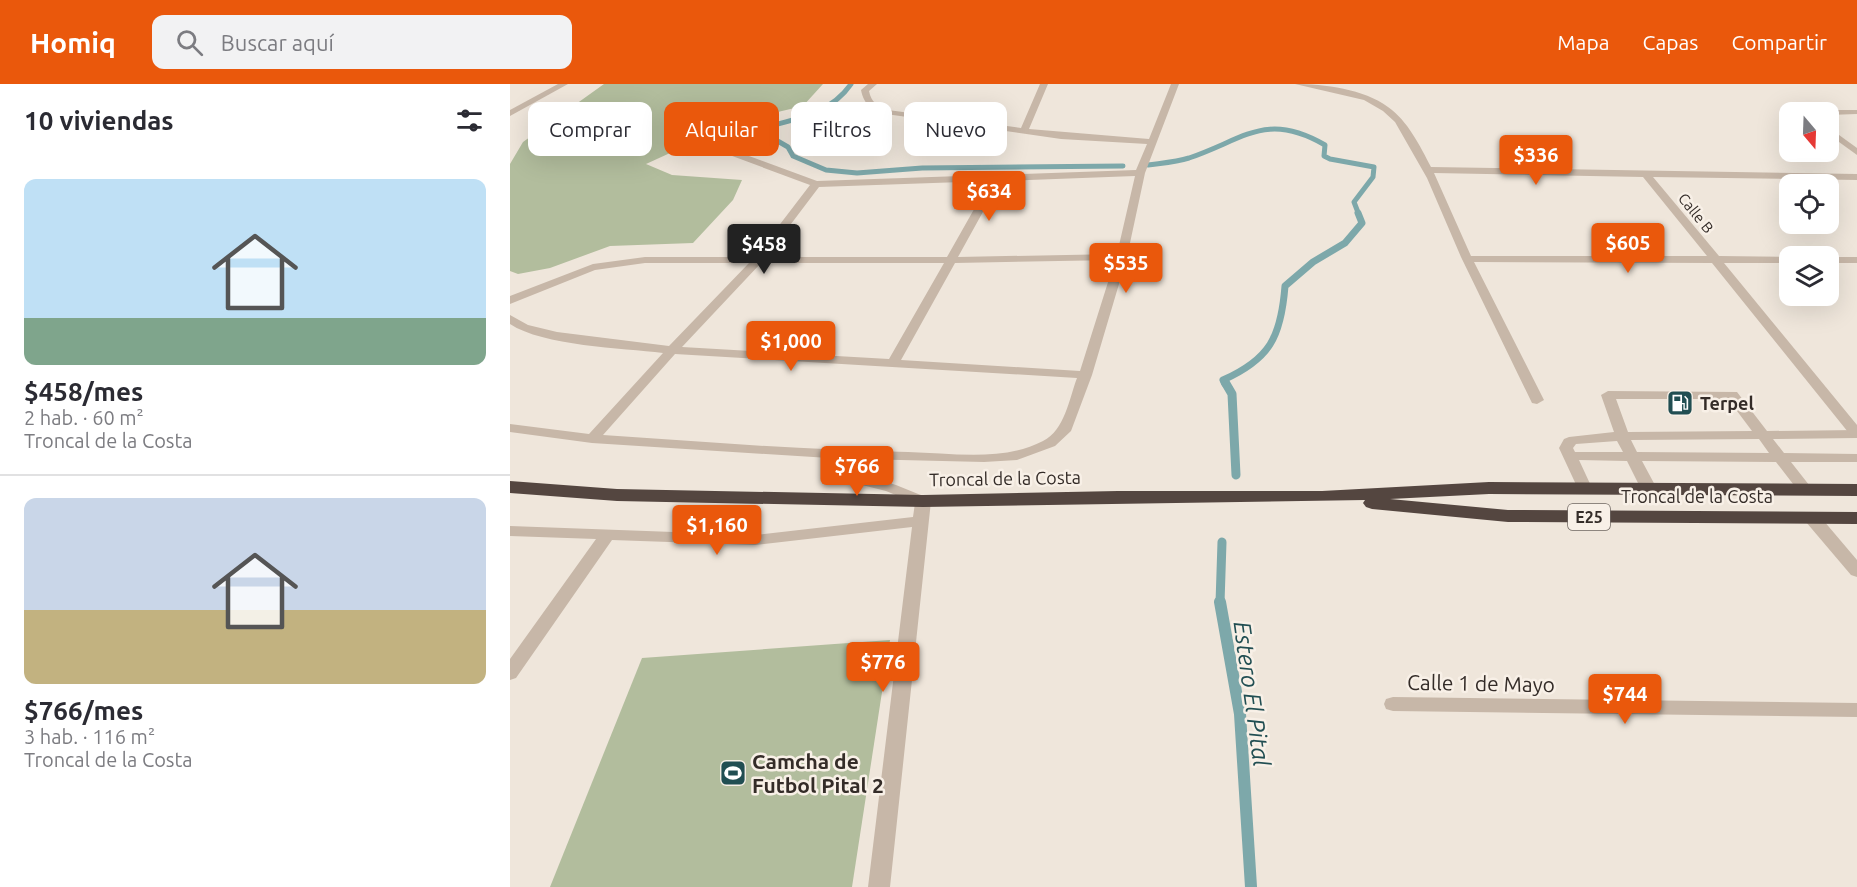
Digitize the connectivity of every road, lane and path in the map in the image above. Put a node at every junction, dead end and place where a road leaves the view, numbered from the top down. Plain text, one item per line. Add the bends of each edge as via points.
1 (564, 84) edge
2 (873, 84) edge
3 (1044, 84) edge
4 (1175, 84) edge
5 (1299, 84) edge
6 (1857, 112) edge
7 (510, 113) edge
8 (1839, 113) edge
9 (1024, 131) junction
10 (1839, 138) edge
11 (1153, 142) junction
12 (1857, 152) edge
13 (741, 156) edge
14 (1427, 171) junction
15 (1140, 174) junction
16 (1646, 174) junction
17 (997, 177) junction
18 (1857, 177) edge
19 (816, 184) junction
20 (1122, 257) junction
21 (1467, 259) junction
22 (758, 260) junction
23 (953, 260) junction
24 (1714, 260) junction
25 (1779, 260) edge
26 (1839, 260) edge
27 (1857, 260) edge
28 (510, 300) edge
29 (510, 319) edge
30 (672, 350) junction
31 (893, 363) junction
32 (1085, 375) junction
33 (1537, 400) dead end
34 (510, 428) edge
35 (1763, 434) junction
36 (1857, 434) edge
37 (1622, 435) junction
38 (592, 439) junction
39 (853, 454) junction
40 (1569, 456) junction
41 (1632, 456) junction
42 (1780, 458) junction
43 (1857, 458) edge
44 (510, 487) edge
45 (1648, 487) junction
46 (1584, 488) junction
47 (1805, 490) junction
48 (1857, 490) edge
49 (1322, 497) junction
50 (923, 501) junction
51 (1812, 518) junction
52 (1857, 518) edge
53 (922, 521) junction
54 (510, 531) edge
55 (607, 535) junction
56 (1857, 571) edge
57 (510, 673) edge
58 (1393, 704) dead end
59 (1857, 710) edge
60 (879, 887) edge

1 - 7 street
2 - 9 street via 865,90 866,98 870,105 886,112
3 - 9 street
4 - 11 street
5 - 14 street via 1367,99 1386,109 1399,122
6 - 8 street
9 - 11 street
10 - 12 street
11 - 15 street
13 - 19 street
14 - 16 street
14 - 21 street
15 - 17 street
15 - 20 street
16 - 18 street, Calle B
16 - 24 street, Calle B
17 - 19 street
17 - 23 street
19 - 22 street
20 - 23 street
20 - 32 street
21 - 24 street
21 - 33 street
22 - 23 street
22 - 28 street via 645,260 610,264 568,275
22 - 30 street
23 - 31 street
24 - 25 street
24 - 36 street, Calle B
26 - 27 street
29 - 30 street via 524,328 557,336
30 - 31 street
30 - 38 street
31 - 32 street
32 - 39 street via 1066,428 1050,443 1017,456
34 - 38 street
35 - 36 street
35 - 37 street
35 - 37 street via 1732,395 1608,395
35 - 42 street
37 - 40 street via 1574,440 1566,445
37 - 41 street
38 - 39 street
39 - 50 street via 849,470 855,478
40 - 41 street
40 - 46 street
41 - 42 street
41 - 45 street
42 - 43 street
42 - 47 street
44 - 50 highway, Troncal de la Costa / E25 via 617,495
45 - 46 highway, Troncal de la Costa / E25
45 - 47 highway, Troncal de la Costa / E25
46 - 49 highway, Troncal de la Costa / E25 via 1456,489
47 - 48 highway, Troncal de la Costa / E25
49 - 50 highway, Troncal de la Costa / E25
49 - 51 highway, Troncal de la Costa / E25 via 1508,516
50 - 53 street
51 - 52 highway, Troncal de la Costa / E25
51 - 56 street
53 - 55 street via 755,540
53 - 60 street
54 - 55 street
55 - 57 street
58 - 59 street, Calle 1 de Mayo

